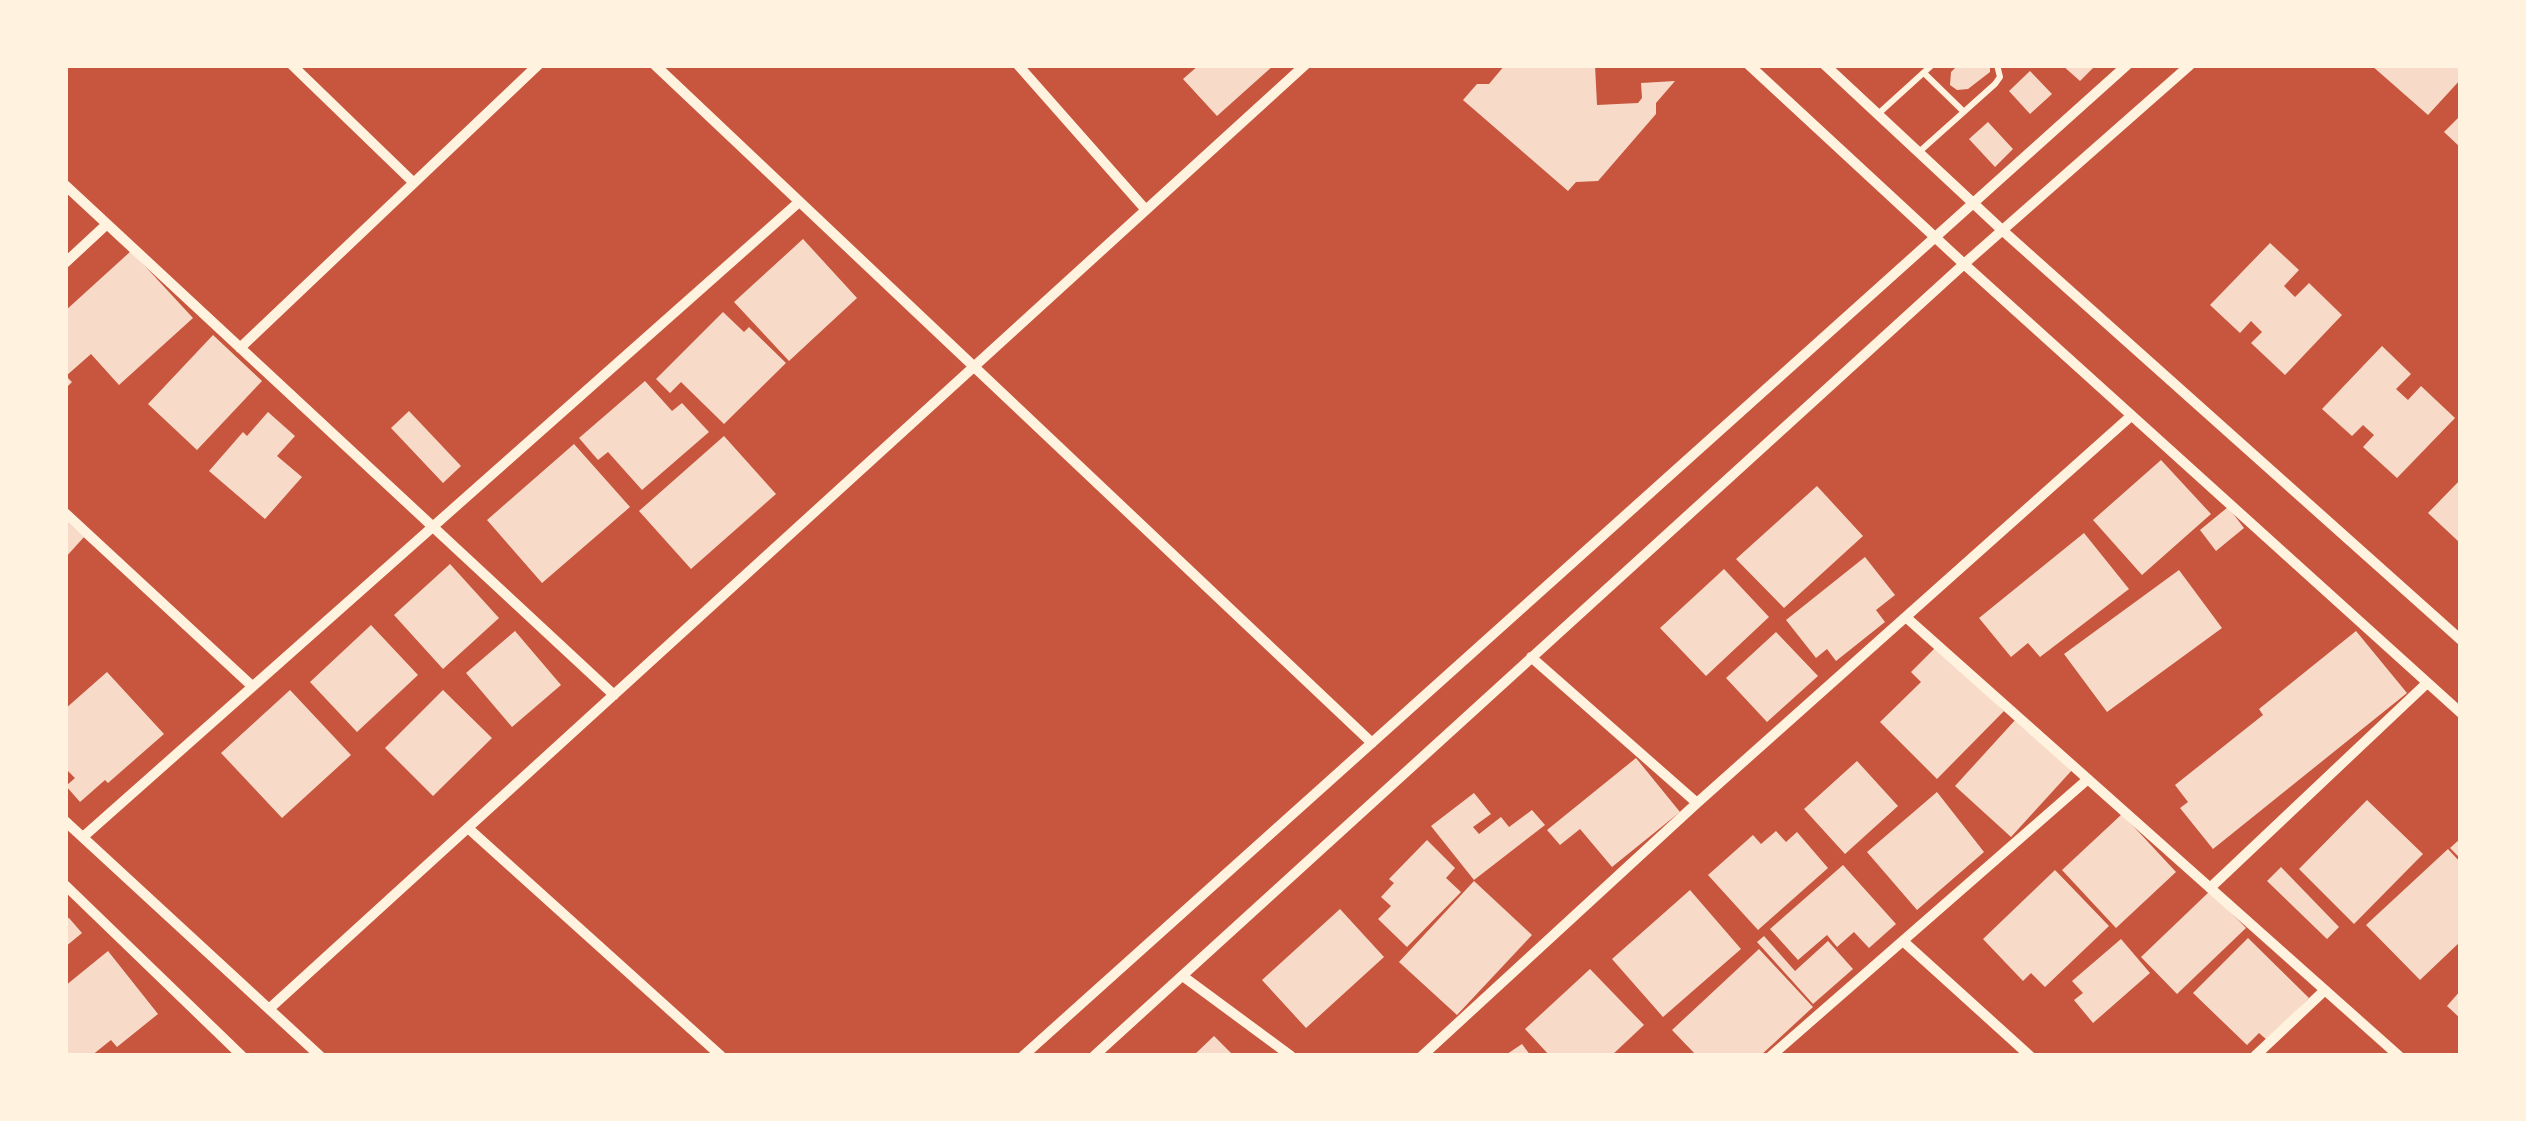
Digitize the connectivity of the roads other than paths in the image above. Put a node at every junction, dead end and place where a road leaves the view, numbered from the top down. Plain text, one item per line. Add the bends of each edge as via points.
1 (292, 65) edge
2 (538, 65) edge
3 (654, 65) edge
4 (1018, 65) edge
5 (1306, 65) edge
6 (1750, 65) edge
7 (1825, 65) edge
8 (1932, 65) edge
9 (1998, 65) edge
10 (2127, 65) edge
11 (2190, 65) edge
12 (1924, 73) junction
13 (1964, 112) junction
14 (1878, 114) junction
15 (1919, 152) junction
16 (414, 183) junction
17 (65, 185) edge
18 (799, 202) junction
19 (1972, 202) junction
20 (1146, 210) junction
21 (107, 224) junction
22 (2002, 230) junction
23 (1934, 237) junction
24 (65, 263) edge
25 (1964, 264) junction
26 (240, 348) junction
27 (974, 367) junction
28 (2131, 416) junction
29 (65, 512) edge
30 (433, 526) junction
31 (1908, 619) junction
32 (2461, 640) edge
33 (1531, 658) junction
34 (2427, 683) junction
35 (252, 686) junction
36 (614, 695) junction
37 (2461, 714) edge
38 (1372, 742) junction
39 (2088, 780) junction
40 (1698, 803) junction
41 (65, 821) edge
42 (468, 828) junction
43 (83, 837) junction
44 (65, 885) edge
45 (2210, 888) junction
46 (1903, 942) junction
47 (1184, 977) junction
48 (2325, 990) junction
49 (269, 1009) junction
50 (242, 1056) edge
51 (320, 1056) edge
52 (720, 1056) edge
53 (1023, 1056) edge
54 (1094, 1056) edge
55 (1291, 1056) edge
56 (1422, 1056) edge
57 (1771, 1056) edge
58 (2030, 1056) edge
59 (2255, 1056) edge
60 (2399, 1056) edge

1 - 16 street
2 - 16 street
3 - 18 street
4 - 20 street
5 - 20 street
6 - 23 street
7 - 14 street
8 - 12 lane
9 - 13 lane via 2000,77
10 - 19 street
11 - 22 street
12 - 13 lane
12 - 14 lane
13 - 15 lane
14 - 15 street
15 - 19 street
16 - 26 street
17 - 21 street
18 - 27 street
18 - 30 street
19 - 22 street
19 - 23 street
20 - 27 street
21 - 24 street
21 - 26 street
22 - 25 street
22 - 32 street
23 - 25 street
23 - 38 street
25 - 28 street
25 - 33 street
26 - 30 street
27 - 36 street
27 - 38 street
28 - 31 street
28 - 34 street
29 - 35 street
30 - 35 street
30 - 36 street
31 - 39 street
31 - 40 street
33 - 40 street
33 - 47 street
34 - 37 street
34 - 45 street
35 - 43 street
36 - 42 street
38 - 53 street
39 - 45 street
39 - 46 street
40 - 56 street
41 - 43 street
42 - 49 street
42 - 52 street
43 - 49 street
44 - 50 street
45 - 48 street
46 - 57 street
46 - 58 street
47 - 54 street
47 - 55 street
48 - 59 street
48 - 60 street
49 - 51 street

